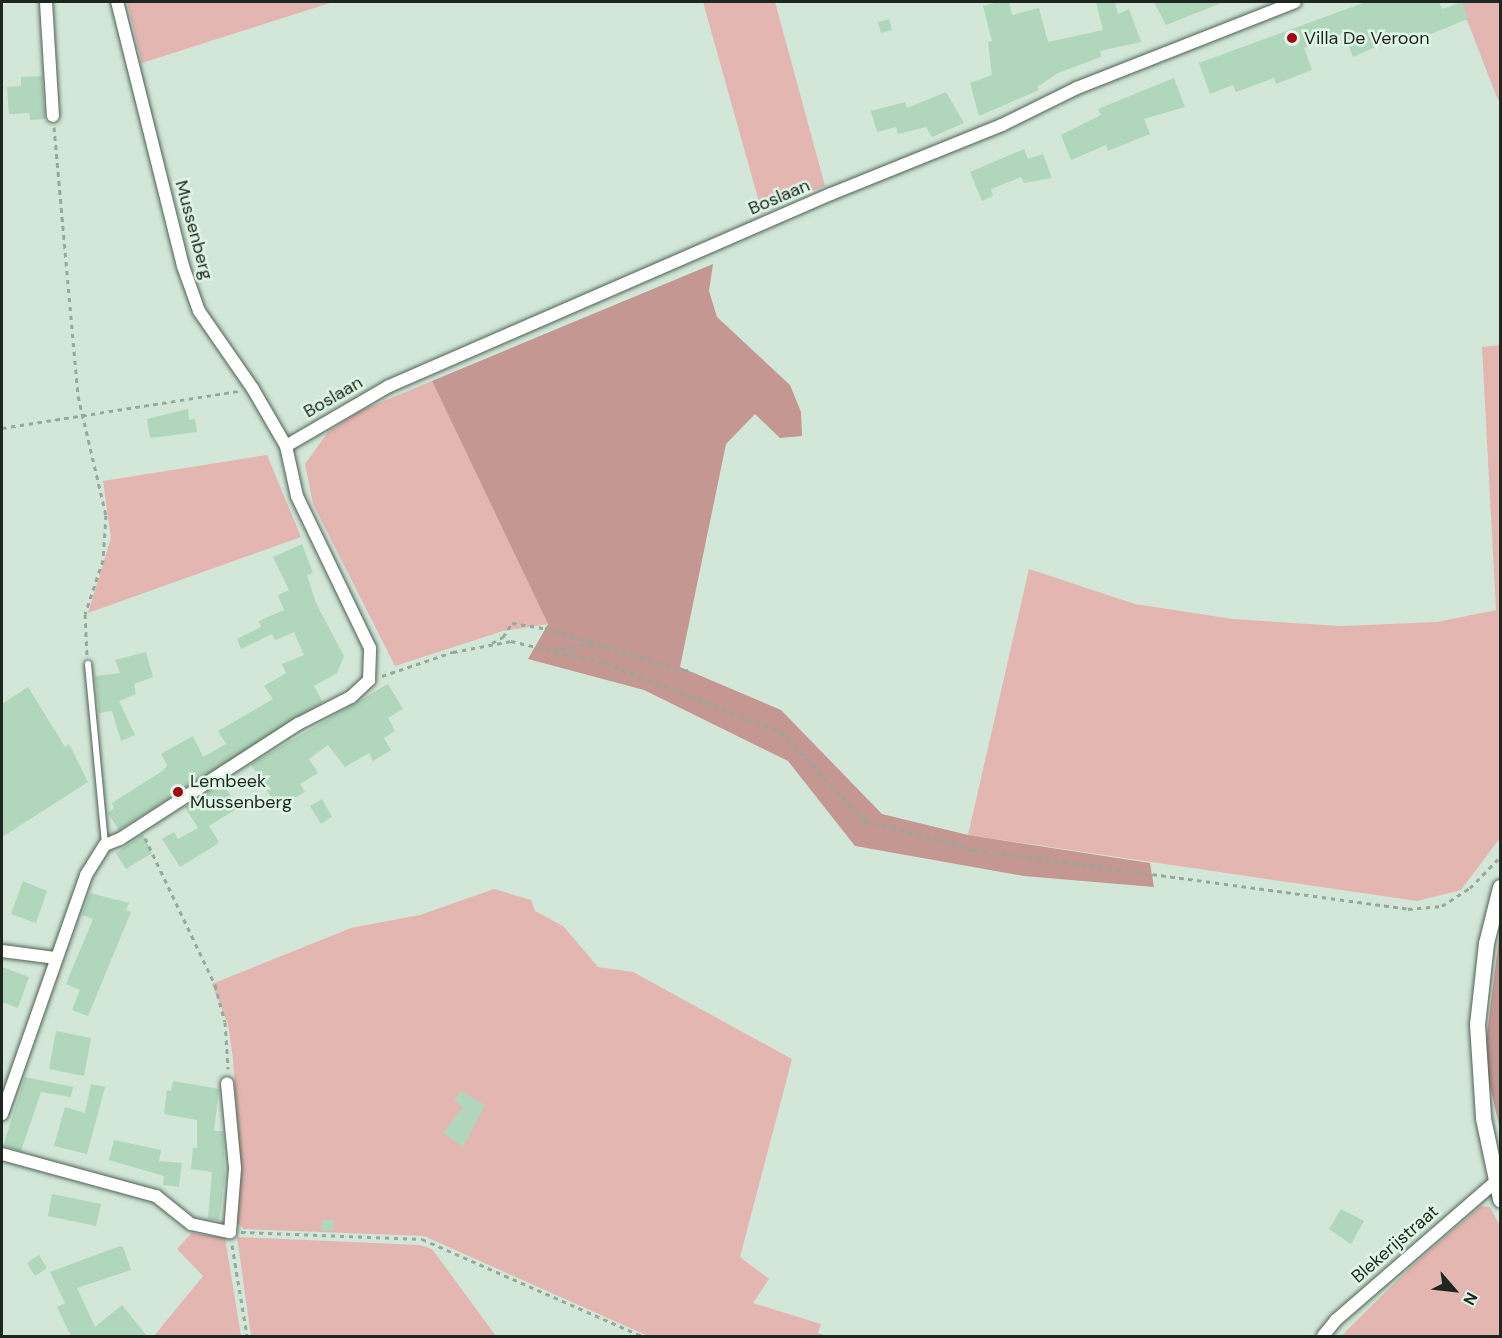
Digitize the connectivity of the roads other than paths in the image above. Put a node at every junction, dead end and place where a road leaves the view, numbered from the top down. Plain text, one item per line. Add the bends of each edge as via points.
1 (46, 2) edge
2 (117, 2) edge
3 (1295, 2) edge
4 (53, 116) road end
5 (286, 446) junction
6 (88, 664) road end
7 (105, 845) junction
8 (1500, 887) edge
9 (2, 951) edge
10 (55, 958) junction
11 (227, 1083) road end
12 (2, 1114) edge
13 (2, 1154) edge
14 (1494, 1184) junction
15 (1500, 1199) edge
16 (1323, 1336) edge

1 - 4 street
2 - 5 street, Mussenberg via 187,278 199,311
3 - 5 street, Boslaan via 1077,88 1002,125 831,194 389,386
5 - 7 street, Mussenberg via 297,496 370,648 369,680 351,697 298,724
6 - 7 lane
7 - 10 street via 86,875
8 - 14 street via 1486,944 1477,1023 1483,1118
9 - 10 street
10 - 12 street
11 - 13 street via 235,1168 230,1232 191,1224 156,1196
14 - 15 street
14 - 16 street, Blekerijstraat via 1344,1312

